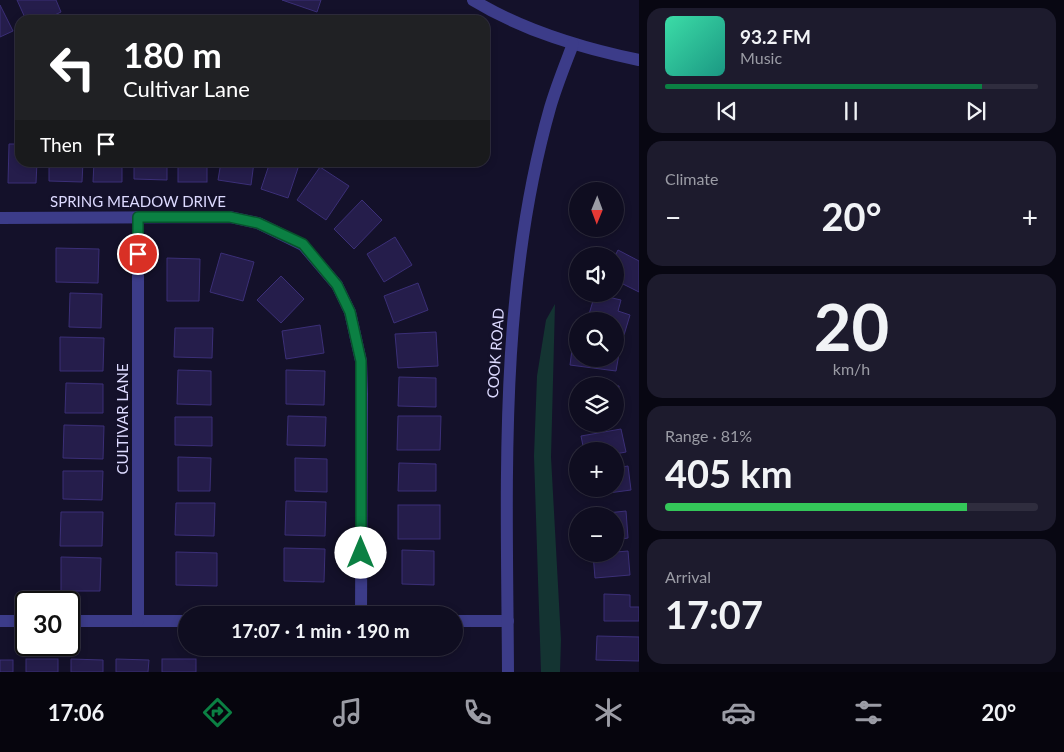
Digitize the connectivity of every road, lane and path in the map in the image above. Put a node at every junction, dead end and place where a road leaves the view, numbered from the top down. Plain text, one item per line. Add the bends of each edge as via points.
1 (473, 0) edge
2 (573, 44) junction
3 (639, 60) edge
4 (138, 217) junction
5 (0, 218) edge
6 (361, 606) edge
7 (0, 621) edge
8 (15, 621) edge
9 (80, 621) edge
10 (138, 621) junction
11 (178, 621) edge
12 (463, 621) edge
13 (508, 621) junction
14 (508, 672) edge

1 - 2 street via 528,28
2 - 3 street
2 - 13 street, COOK ROAD via 550,107 541,143 523,235 512,332 508,403
4 - 5 street, SPRING MEADOW DRIVE
4 - 6 street, SPRING MEADOW DRIVE via 230,217 258,223 303,244 337,285 350,312 361,361
4 - 10 street, CULTIVAR LANE
7 - 8 street
9 - 10 street
10 - 11 street
12 - 13 street
13 - 14 street, COOK ROAD

